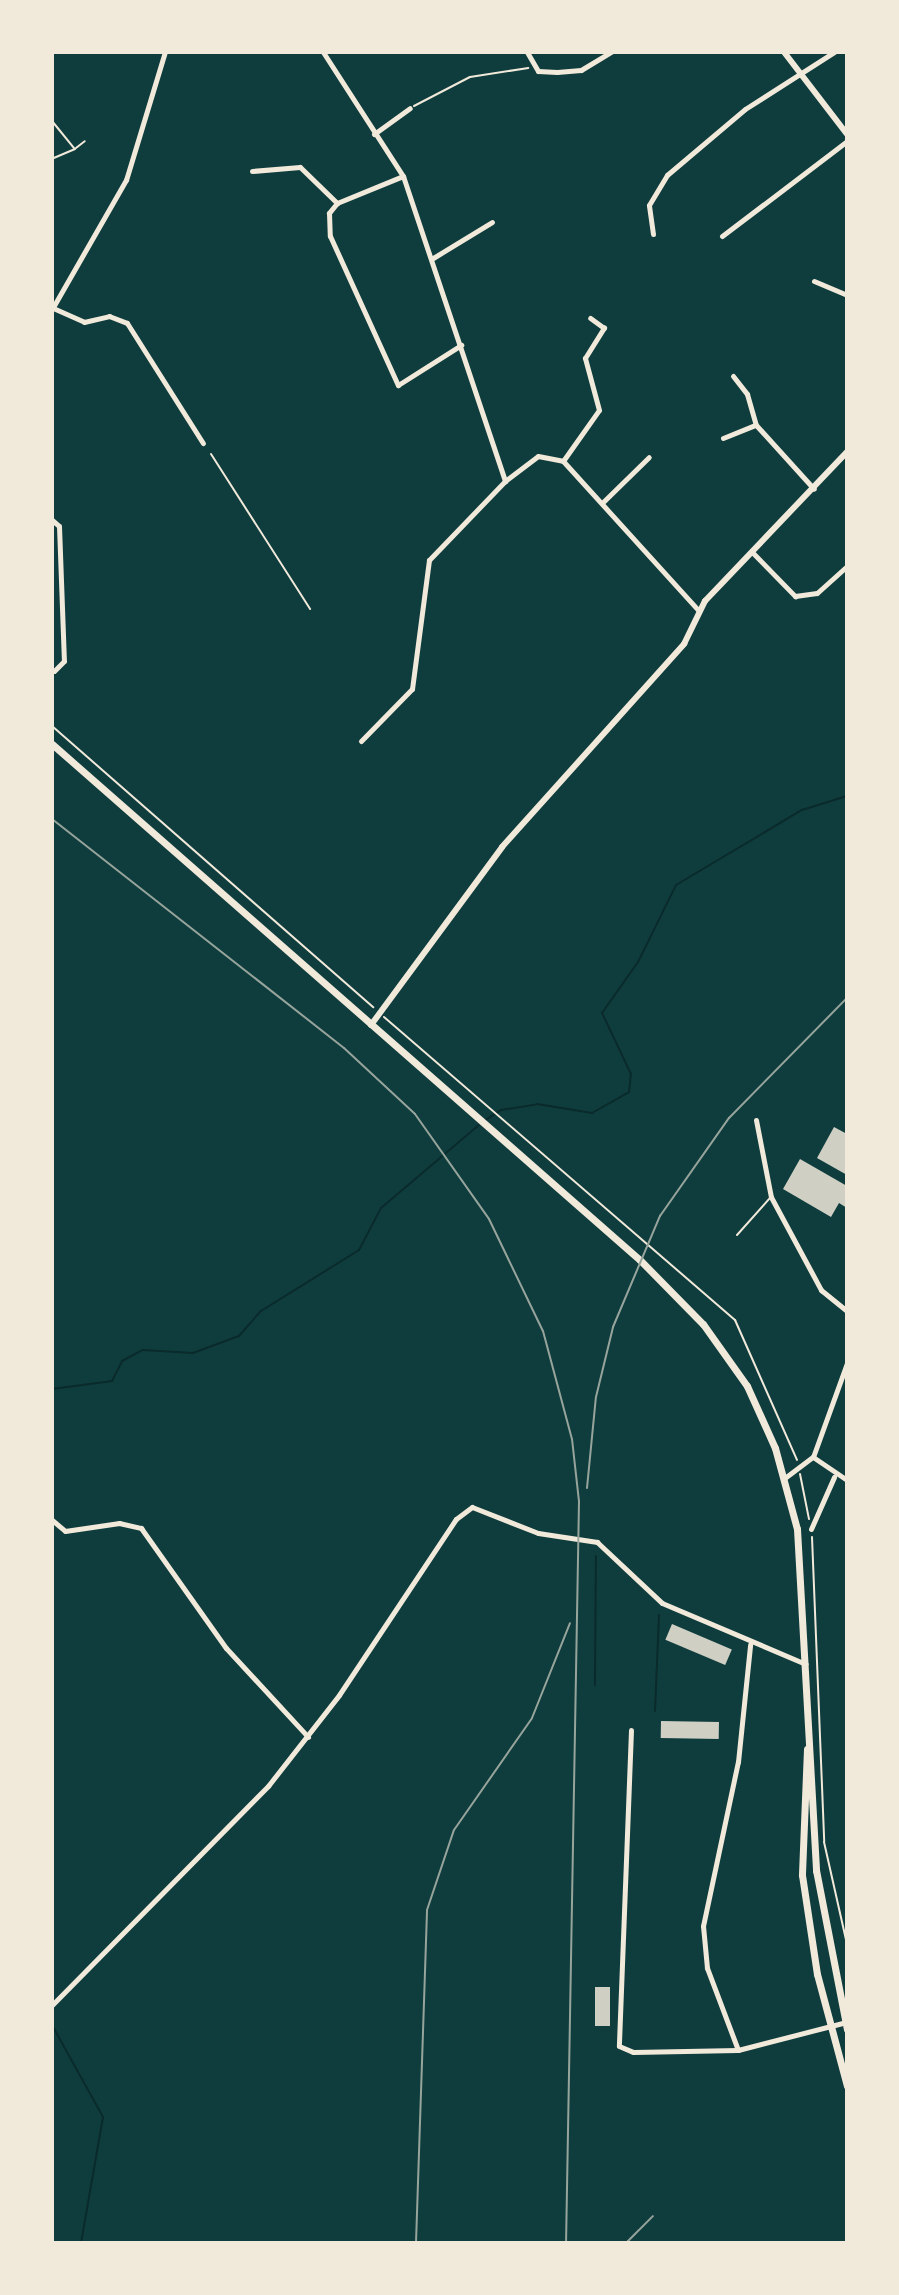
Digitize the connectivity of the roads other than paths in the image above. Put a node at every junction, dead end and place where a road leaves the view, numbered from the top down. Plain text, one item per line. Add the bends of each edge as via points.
1 (165, 52) edge
2 (323, 52) edge
3 (527, 52) edge
4 (611, 52) edge
5 (784, 52) edge
6 (834, 52) edge
7 (800, 73) junction
8 (410, 108) road end
9 (374, 134) junction
10 (847, 134) edge
11 (847, 141) edge
12 (252, 171) dead end
13 (403, 176) junction
14 (337, 203) junction
15 (492, 222) dead end
16 (653, 234) dead end
17 (722, 236) dead end
18 (433, 258) junction
19 (814, 281) dead end
20 (847, 295) edge
21 (52, 309) edge
22 (590, 318) dead end
23 (461, 345) junction
24 (733, 376) dead end
25 (756, 425) junction
26 (723, 438) dead end
27 (203, 443) dead end
28 (847, 452) edge
29 (649, 457) dead end
30 (563, 461) junction
31 (505, 481) junction
32 (814, 489) junction
33 (603, 502) junction
34 (52, 520) edge
35 (752, 552) junction
36 (847, 566) edge
37 (699, 611) junction
38 (54, 671) edge
39 (361, 741) dead end
40 (52, 744) edge
41 (371, 1025) junction
42 (756, 1120) dead end
43 (771, 1197) junction
44 (737, 1235) dead end
45 (847, 1311) edge
46 (847, 1363) edge
47 (813, 1457) junction
48 (786, 1477) junction
49 (834, 1477) junction
50 (847, 1480) edge
51 (52, 1520) edge
52 (811, 1529) road end
53 (750, 1645) junction
54 (807, 1664) junction
55 (631, 1730) dead end
56 (308, 1737) junction
57 (808, 1739) junction
58 (52, 2005) edge
59 (846, 2025) edge
60 (830, 2027) junction
61 (738, 2050) junction
62 (847, 2086) edge

1 - 21 street via 126,180
2 - 9 street
3 - 4 street via 533,66 574,71
5 - 7 street
6 - 7 street
7 - 10 street
7 - 16 street via 667,175 649,205
8 - 9 street
9 - 13 street
11 - 17 street
12 - 14 street via 300,167
13 - 14 street
13 - 18 street
14 - 23 street via 329,213 330,236 394,381 405,386
15 - 18 street
18 - 23 street
19 - 20 street
21 - 27 street via 84,322 109,316 127,323
22 - 30 street via 604,328 585,358 599,410
23 - 31 street
24 - 25 street via 747,394
25 - 26 street
25 - 32 street
28 - 32 street
29 - 33 street
30 - 31 street via 538,456
30 - 33 street
31 - 39 street via 429,560 412,689
32 - 35 street
33 - 37 street
34 - 38 street via 59,526 64,661
35 - 36 street via 795,596 817,593
35 - 37 street
37 - 41 street via 684,644 502,847
40 - 41 main road
41 - 48 main road via 703,1324 752,1395
42 - 43 street
43 - 44 lane
43 - 45 street via 821,1290
46 - 47 street
47 - 48 street
47 - 49 street
48 - 54 main road via 800,1555
49 - 50 street
49 - 52 street
51 - 56 street via 65,1531 119,1523 141,1528 226,1648
53 - 54 street
53 - 56 street via 662,1603 597,1542 538,1533 472,1507 456,1519
53 - 61 street via 738,1762 703,1926 707,1968
54 - 57 main road
55 - 61 street via 619,2046 633,2052
56 - 58 street via 246,1811
57 - 59 main road via 820,1901
57 - 60 main road via 802,1875
59 - 60 street
60 - 61 street
60 - 62 main road

